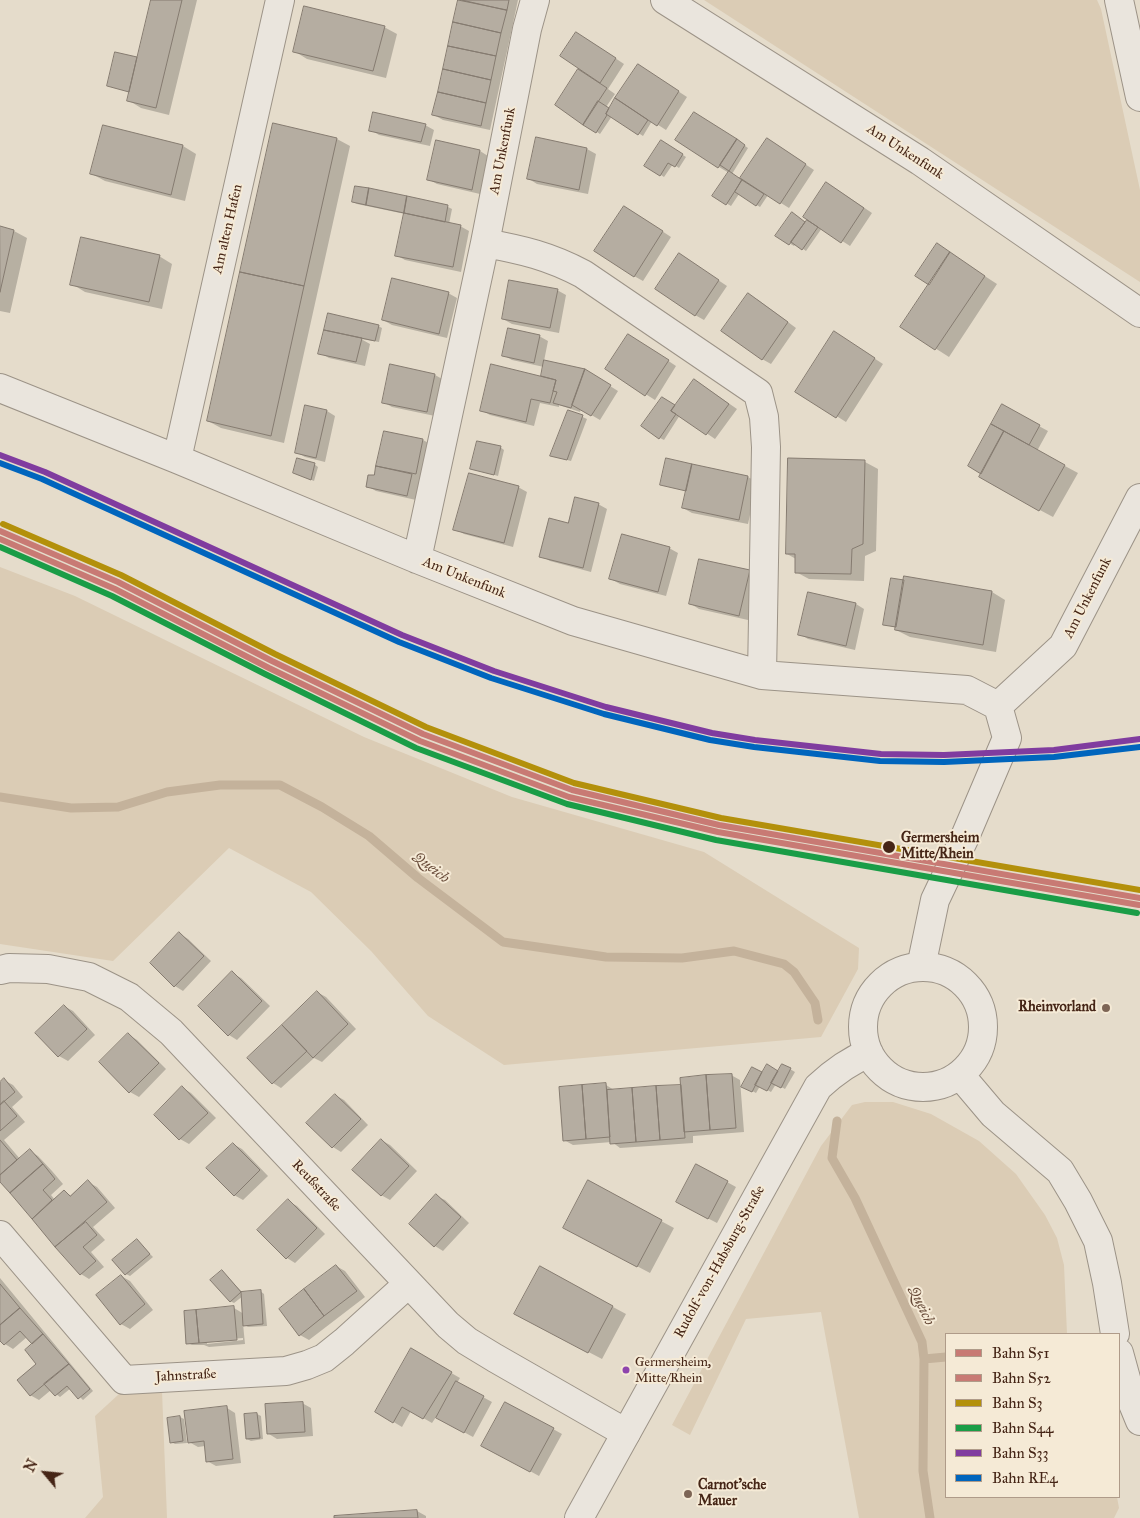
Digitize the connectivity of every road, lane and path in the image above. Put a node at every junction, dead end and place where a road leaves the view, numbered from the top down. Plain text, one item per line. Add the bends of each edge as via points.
1 (280, 0) edge
2 (535, 0) edge
3 (665, 0) edge
4 (1120, 0) edge
5 (1140, 97) edge
6 (485, 243) junction
7 (1140, 313) edge
8 (0, 388) edge
9 (177, 459) junction
10 (1140, 498) edge
11 (417, 559) junction
12 (762, 675) junction
13 (998, 706) junction
14 (921, 966) junction
15 (0, 970) edge
16 (869, 1053) junction
17 (960, 1074) junction
18 (0, 1235) edge
19 (408, 1284) junction
20 (1115, 1333) edge
21 (1120, 1357) edge
22 (1140, 1422) edge
23 (626, 1433) junction
24 (579, 1518) edge

1 - 9 street, Am alten Hafen
2 - 6 street, Am Unkenfunk
3 - 7 street, Am Unkenfunk via 920,161
4 - 5 street
6 - 11 street, Am Unkenfunk
6 - 12 street via 562,262 758,393 766,447
8 - 9 street
9 - 11 street
10 - 13 street, Am Unkenfunk via 1063,646
11 - 12 street, Am Unkenfunk via 573,621
12 - 13 street, Am Unkenfunk via 967,690
13 - 14 street via 1007,738 935,900
14 - 16 street via 902,970 885,980 872,994 864,1012 862,1032
14 - 17 street via 940,969 957,977 971,990 980,1006 983,1025 980,1044 972,1061
15 - 19 street, Reußstraße via 48,969 89,976 130,997 171,1032
16 - 17 street via 876,1066 907,1085 935,1086
16 - 23 street, Rudolf-von-Habsburg-Straße via 839,1069 818,1087 807,1104
17 - 20 street via 993,1114 1060,1172 1078,1200 1098,1241
18 - 19 street, Jahnstraße via 124,1380 286,1370 307,1365 324,1358 344,1342
19 - 23 street, Reußstraße via 467,1341
21 - 22 street
23 - 24 street, Rudolf-von-Habsburg-Straße

